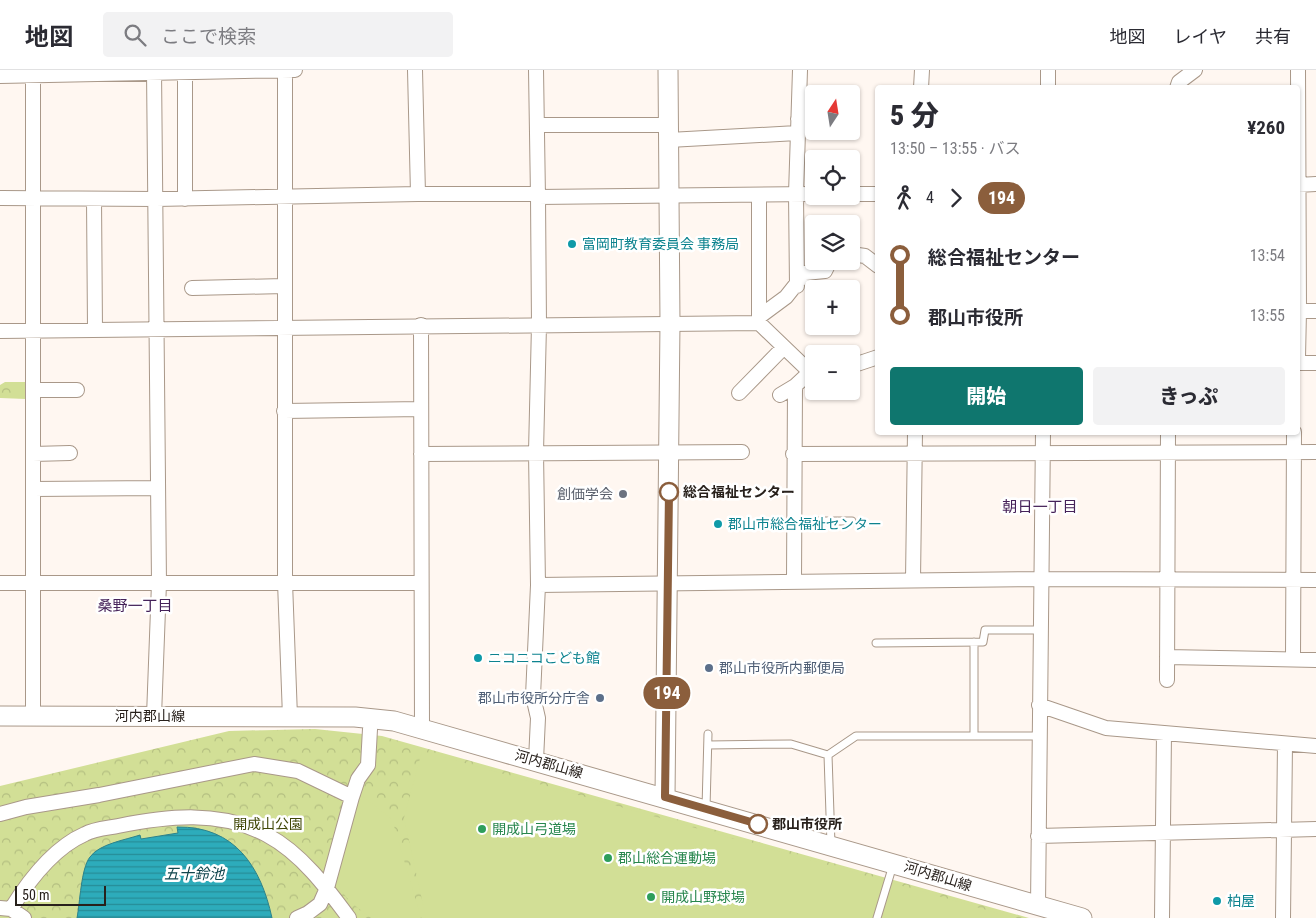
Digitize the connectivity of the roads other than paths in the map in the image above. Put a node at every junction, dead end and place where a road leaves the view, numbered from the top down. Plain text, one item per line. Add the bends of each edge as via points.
1 (285, 70) edge
2 (295, 70) edge
3 (415, 70) edge
4 (536, 70) edge
5 (668, 70) edge
6 (800, 70) edge
7 (922, 70) edge
8 (1048, 70) edge
9 (1195, 70) edge
10 (1298, 70) edge
11 (154, 71) edge
12 (185, 72) junction
13 (38, 74) edge
14 (1, 75) edge
15 (921, 85) edge
16 (1048, 85) edge
17 (1178, 85) edge
18 (1298, 85) edge
19 (805, 123) edge
20 (537, 125) junction
21 (798, 126) junction
22 (669, 133) junction
23 (1316, 184) edge
24 (1300, 185) edge
25 (418, 194) junction
26 (796, 194) junction
27 (805, 194) edge
28 (860, 194) edge
29 (875, 194) edge
30 (538, 195) junction
31 (670, 195) junction
32 (759, 195) junction
33 (285, 196) junction
34 (0, 198) edge
35 (33, 198) junction
36 (185, 198) junction
37 (94, 199) junction
38 (156, 199) junction
39 (860, 255) edge
40 (875, 264) edge
41 (826, 270) edge
42 (284, 286) junction
43 (797, 286) junction
44 (192, 288) dead end
45 (1316, 310) edge
46 (1300, 311) edge
47 (759, 320) junction
48 (670, 323) junction
49 (539, 325) junction
50 (284, 326) junction
51 (420, 326) junction
52 (156, 328) junction
53 (94, 329) junction
54 (0, 331) edge
55 (33, 331) junction
56 (784, 347) junction
57 (875, 358) edge
58 (860, 363) edge
59 (1300, 363) edge
60 (1316, 363) edge
61 (805, 365) edge
62 (805, 377) edge
63 (795, 386) junction
64 (33, 390) junction
65 (77, 390) dead end
66 (739, 394) dead end
67 (780, 395) dead end
68 (421, 409) junction
69 (284, 411) junction
70 (915, 435) edge
71 (1043, 435) edge
72 (1168, 435) edge
73 (1294, 435) edge
74 (536, 452) junction
75 (669, 452) junction
76 (742, 452) dead end
77 (1042, 452) junction
78 (1168, 452) junction
79 (1294, 452) junction
80 (1316, 452) edge
81 (70, 453) dead end
82 (33, 454) junction
83 (421, 454) junction
84 (793, 454) junction
85 (915, 454) junction
86 (158, 488) junction
87 (33, 489) junction
88 (794, 521) junction
89 (852, 521) dead end
90 (1040, 579) junction
91 (913, 580) junction
92 (1167, 580) junction
93 (1295, 580) junction
94 (1316, 580) edge
95 (794, 581) junction
96 (286, 582) junction
97 (668, 582) junction
98 (0, 583) edge
99 (33, 583) junction
100 (421, 583) junction
101 (159, 584) junction
102 (538, 585) junction
103 (1040, 630) junction
104 (974, 642) junction
105 (876, 643) dead end
106 (1167, 657) junction
107 (1293, 660) junction
108 (1316, 660) edge
109 (1167, 680) dead end
110 (1039, 705) junction
111 (0, 716) edge
112 (33, 716) junction
113 (154, 716) junction
114 (290, 716) junction
115 (370, 729) dead end
116 (422, 729) junction
117 (1164, 733) junction
118 (708, 734) dead end
119 (974, 736) junction
120 (1039, 736) junction
121 (708, 744) junction
122 (1285, 744) junction
123 (1316, 746) edge
124 (828, 755) junction
125 (536, 760) junction
126 (352, 797) junction
127 (665, 797) junction
128 (706, 809) junction
129 (0, 814) edge
130 (1316, 829) edge
131 (1284, 830) junction
132 (1164, 834) junction
133 (1038, 836) junction
134 (831, 845) junction
135 (894, 863) junction
136 (327, 888) junction
137 (1038, 906) junction
138 (6, 908) edge
139 (24, 918) edge
140 (297, 918) edge
141 (349, 918) edge
142 (877, 918) edge
143 (1082, 918) edge
144 (1162, 918) edge
145 (1283, 918) edge

1 - 2 street
1 - 12 street
1 - 33 street
3 - 25 street
4 - 20 street
5 - 22 main road
6 - 21 street
7 - 15 street
8 - 16 street
9 - 17 street
10 - 18 street
11 - 12 street
11 - 13 street
11 - 38 street
12 - 36 street
13 - 14 street
13 - 35 street
19 - 21 street
20 - 22 street
20 - 30 street
21 - 22 street
21 - 26 street
22 - 31 main road
23 - 24 street
25 - 30 street
25 - 33 street
26 - 27 street
26 - 32 street
26 - 43 street
28 - 29 street
30 - 31 street
30 - 49 street
31 - 32 street
31 - 48 main road
32 - 47 street
33 - 36 street
33 - 42 street
34 - 35 street
35 - 37 street
35 - 55 street
36 - 38 street
37 - 38 street
37 - 53 street
38 - 52 street
39 - 40 street
41 - 43 street via 805,273
42 - 44 street
42 - 50 street
43 - 47 street
45 - 46 street
47 - 48 street
47 - 56 street
48 - 49 street
48 - 75 main road
49 - 51 street
49 - 74 street
50 - 51 street
50 - 52 street
50 - 69 street
51 - 68 street
52 - 53 street
52 - 86 street
53 - 55 street
54 - 55 street
55 - 64 street
56 - 61 street
56 - 66 street
57 - 58 street
59 - 60 street
62 - 63 street
63 - 67 street
63 - 84 street
64 - 65 street
64 - 82 street
68 - 69 street
68 - 83 street
69 - 96 street
70 - 85 street
71 - 77 street
72 - 78 street
73 - 79 street
74 - 75 street
74 - 83 street
74 - 102 street
75 - 76 street
75 - 97 main road
77 - 78 street
77 - 85 street
77 - 90 street
78 - 79 street
78 - 92 street
79 - 80 street
79 - 93 street
81 - 82 street
82 - 87 street
83 - 100 street
84 - 85 street
84 - 88 street
85 - 91 street
86 - 87 street
86 - 101 street
87 - 99 street
88 - 89 lane
88 - 95 street
90 - 91 street
90 - 92 street
90 - 103 street
91 - 95 street
92 - 93 street
92 - 106 street
93 - 94 street
93 - 107 street
95 - 97 street
96 - 100 street
96 - 101 street
96 - 114 street
97 - 102 street
97 - 127 main road
98 - 99 street
99 - 101 street
99 - 112 street
100 - 116 street
101 - 113 street
102 - 125 street via 534,696 538,718
103 - 104 lane via 986,630 982,642
103 - 110 street
104 - 105 lane
104 - 119 lane
106 - 107 street
106 - 109 street
107 - 108 street
110 - 117 street via 1106,728
110 - 120 street
111 - 112 main road, 河内郡山線
112 - 113 main road, 河内郡山線
113 - 114 main road, 河内郡山線
114 - 116 main road, 河内郡山線 via 355,717 394,721
115 - 126 street via 368,765 358,779
116 - 125 main road, 河内郡山線
117 - 122 street
117 - 132 street
118 - 121 lane
119 - 120 lane
119 - 124 lane via 856,736
120 - 133 street
121 - 124 lane via 791,744
121 - 128 lane
122 - 123 street
122 - 131 street
124 - 134 lane
125 - 127 main road, 河内郡山線
126 - 129 street via 305,773 254,764
126 - 136 street
127 - 128 main road, 河内郡山線
128 - 134 main road, 河内郡山線
130 - 131 street
131 - 132 street
131 - 145 street
132 - 133 street
132 - 144 street
133 - 137 street
134 - 135 main road, 河内郡山線
135 - 137 main road, 河内郡山線
135 - 142 lane
136 - 138 street via 268,836 234,822 178,816 85,833 55,854
136 - 140 street via 320,904
136 - 141 street
137 - 143 main road, 河内郡山線
138 - 139 street

